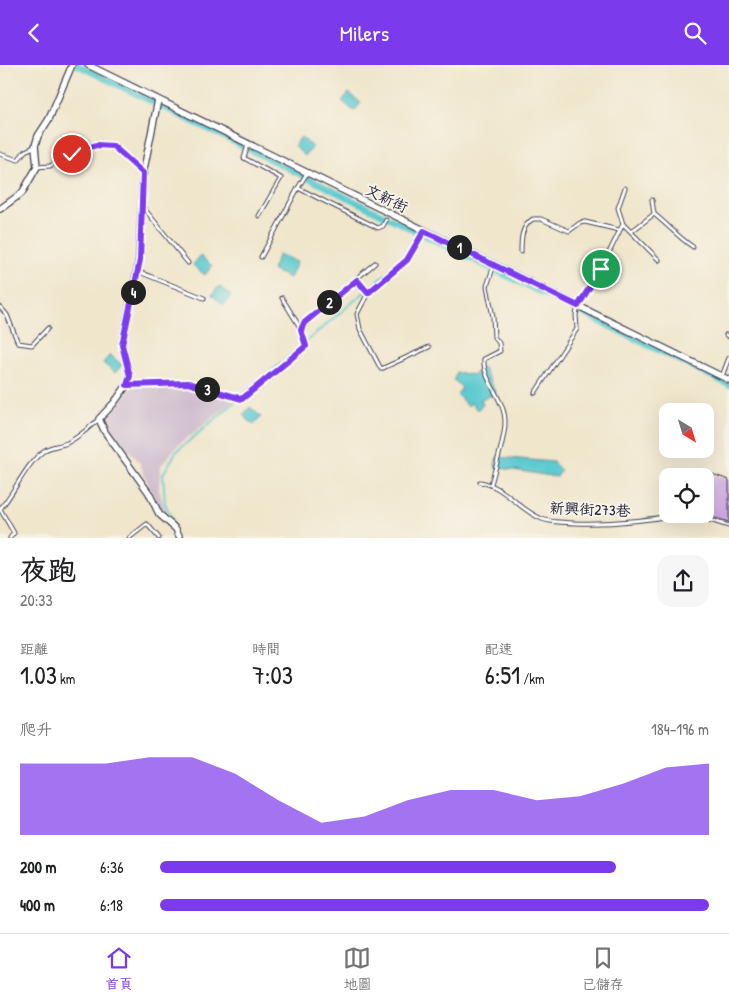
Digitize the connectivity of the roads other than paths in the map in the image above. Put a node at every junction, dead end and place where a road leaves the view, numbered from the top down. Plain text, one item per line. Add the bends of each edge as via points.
1 (88, 65) edge
2 (71, 66) edge
3 (158, 100) junction
4 (248, 145) junction
5 (35, 146) junction
6 (0, 154) edge
7 (37, 167) junction
8 (143, 173) junction
9 (306, 175) junction
10 (298, 188) junction
11 (624, 188) dead end
12 (652, 200) dead end
13 (141, 205) junction
14 (0, 209) edge
15 (654, 214) junction
16 (259, 216) dead end
17 (386, 220) dead end
18 (623, 224) junction
19 (619, 229) junction
20 (632, 231) junction
21 (422, 234) junction
22 (693, 247) dead end
23 (521, 252) dead end
24 (261, 257) dead end
25 (659, 261) dead end
26 (188, 263) dead end
27 (375, 263) dead end
28 (494, 266) junction
29 (137, 271) junction
30 (357, 280) junction
31 (368, 293) junction
32 (204, 298) dead end
33 (282, 298) dead end
34 (0, 307) edge
35 (578, 308) junction
36 (48, 328) dead end
37 (301, 330) junction
38 (429, 347) dead end
39 (729, 358) edge
40 (722, 377) junction
41 (729, 380) edge
42 (127, 385) junction
43 (535, 393) dead end
44 (98, 419) junction
45 (480, 482) dead end
46 (491, 484) junction
47 (659, 518) edge
48 (714, 521) edge
49 (729, 526) edge
50 (10, 538) edge
51 (129, 538) edge
52 (160, 538) edge
53 (180, 538) edge

1 - 3 street, 文新街
2 - 5 street
3 - 4 street, 文新街
3 - 8 street
4 - 9 street, 文新街
4 - 16 lane via 244,157 281,178
5 - 6 lane via 18,160
5 - 7 street
7 - 8 lane via 50,166 96,145 113,146
7 - 14 street via 22,193
8 - 13 street
9 - 10 lane
9 - 21 street, 文新街
10 - 17 lane via 378,228
10 - 24 lane
11 - 18 lane via 618,208
12 - 15 lane
13 - 26 lane
13 - 29 street
15 - 20 lane
15 - 22 lane
18 - 19 lane
18 - 20 lane
19 - 23 lane via 585,222 569,231 541,219 532,219 525,226
19 - 35 lane
20 - 25 lane
21 - 28 street, 文新街
21 - 31 lane via 407,260
27 - 30 lane
28 - 35 street, 文新街
28 - 46 lane via 487,286 494,337 500,351 484,359 483,367 506,423
29 - 32 lane
29 - 42 street via 122,345 130,376
30 - 31 lane
30 - 37 lane via 304,323
31 - 38 lane via 357,314 360,329 381,369
33 - 37 lane
34 - 36 lane via 7,315 18,343 32,345
35 - 40 street, 文新街
35 - 43 lane via 577,329
37 - 42 lane via 306,341 242,399 188,383
39 - 40 lane
40 - 41 street, 文新街
42 - 44 street
44 - 50 lane via 68,442 45,449 25,471 14,493 0,509 14,533
44 - 53 street via 149,493 159,514 174,527
45 - 46 lane, 新興街273巷
46 - 47 lane, 新興街273巷 via 542,519 616,523
48 - 49 lane
51 - 52 lane via 147,525

